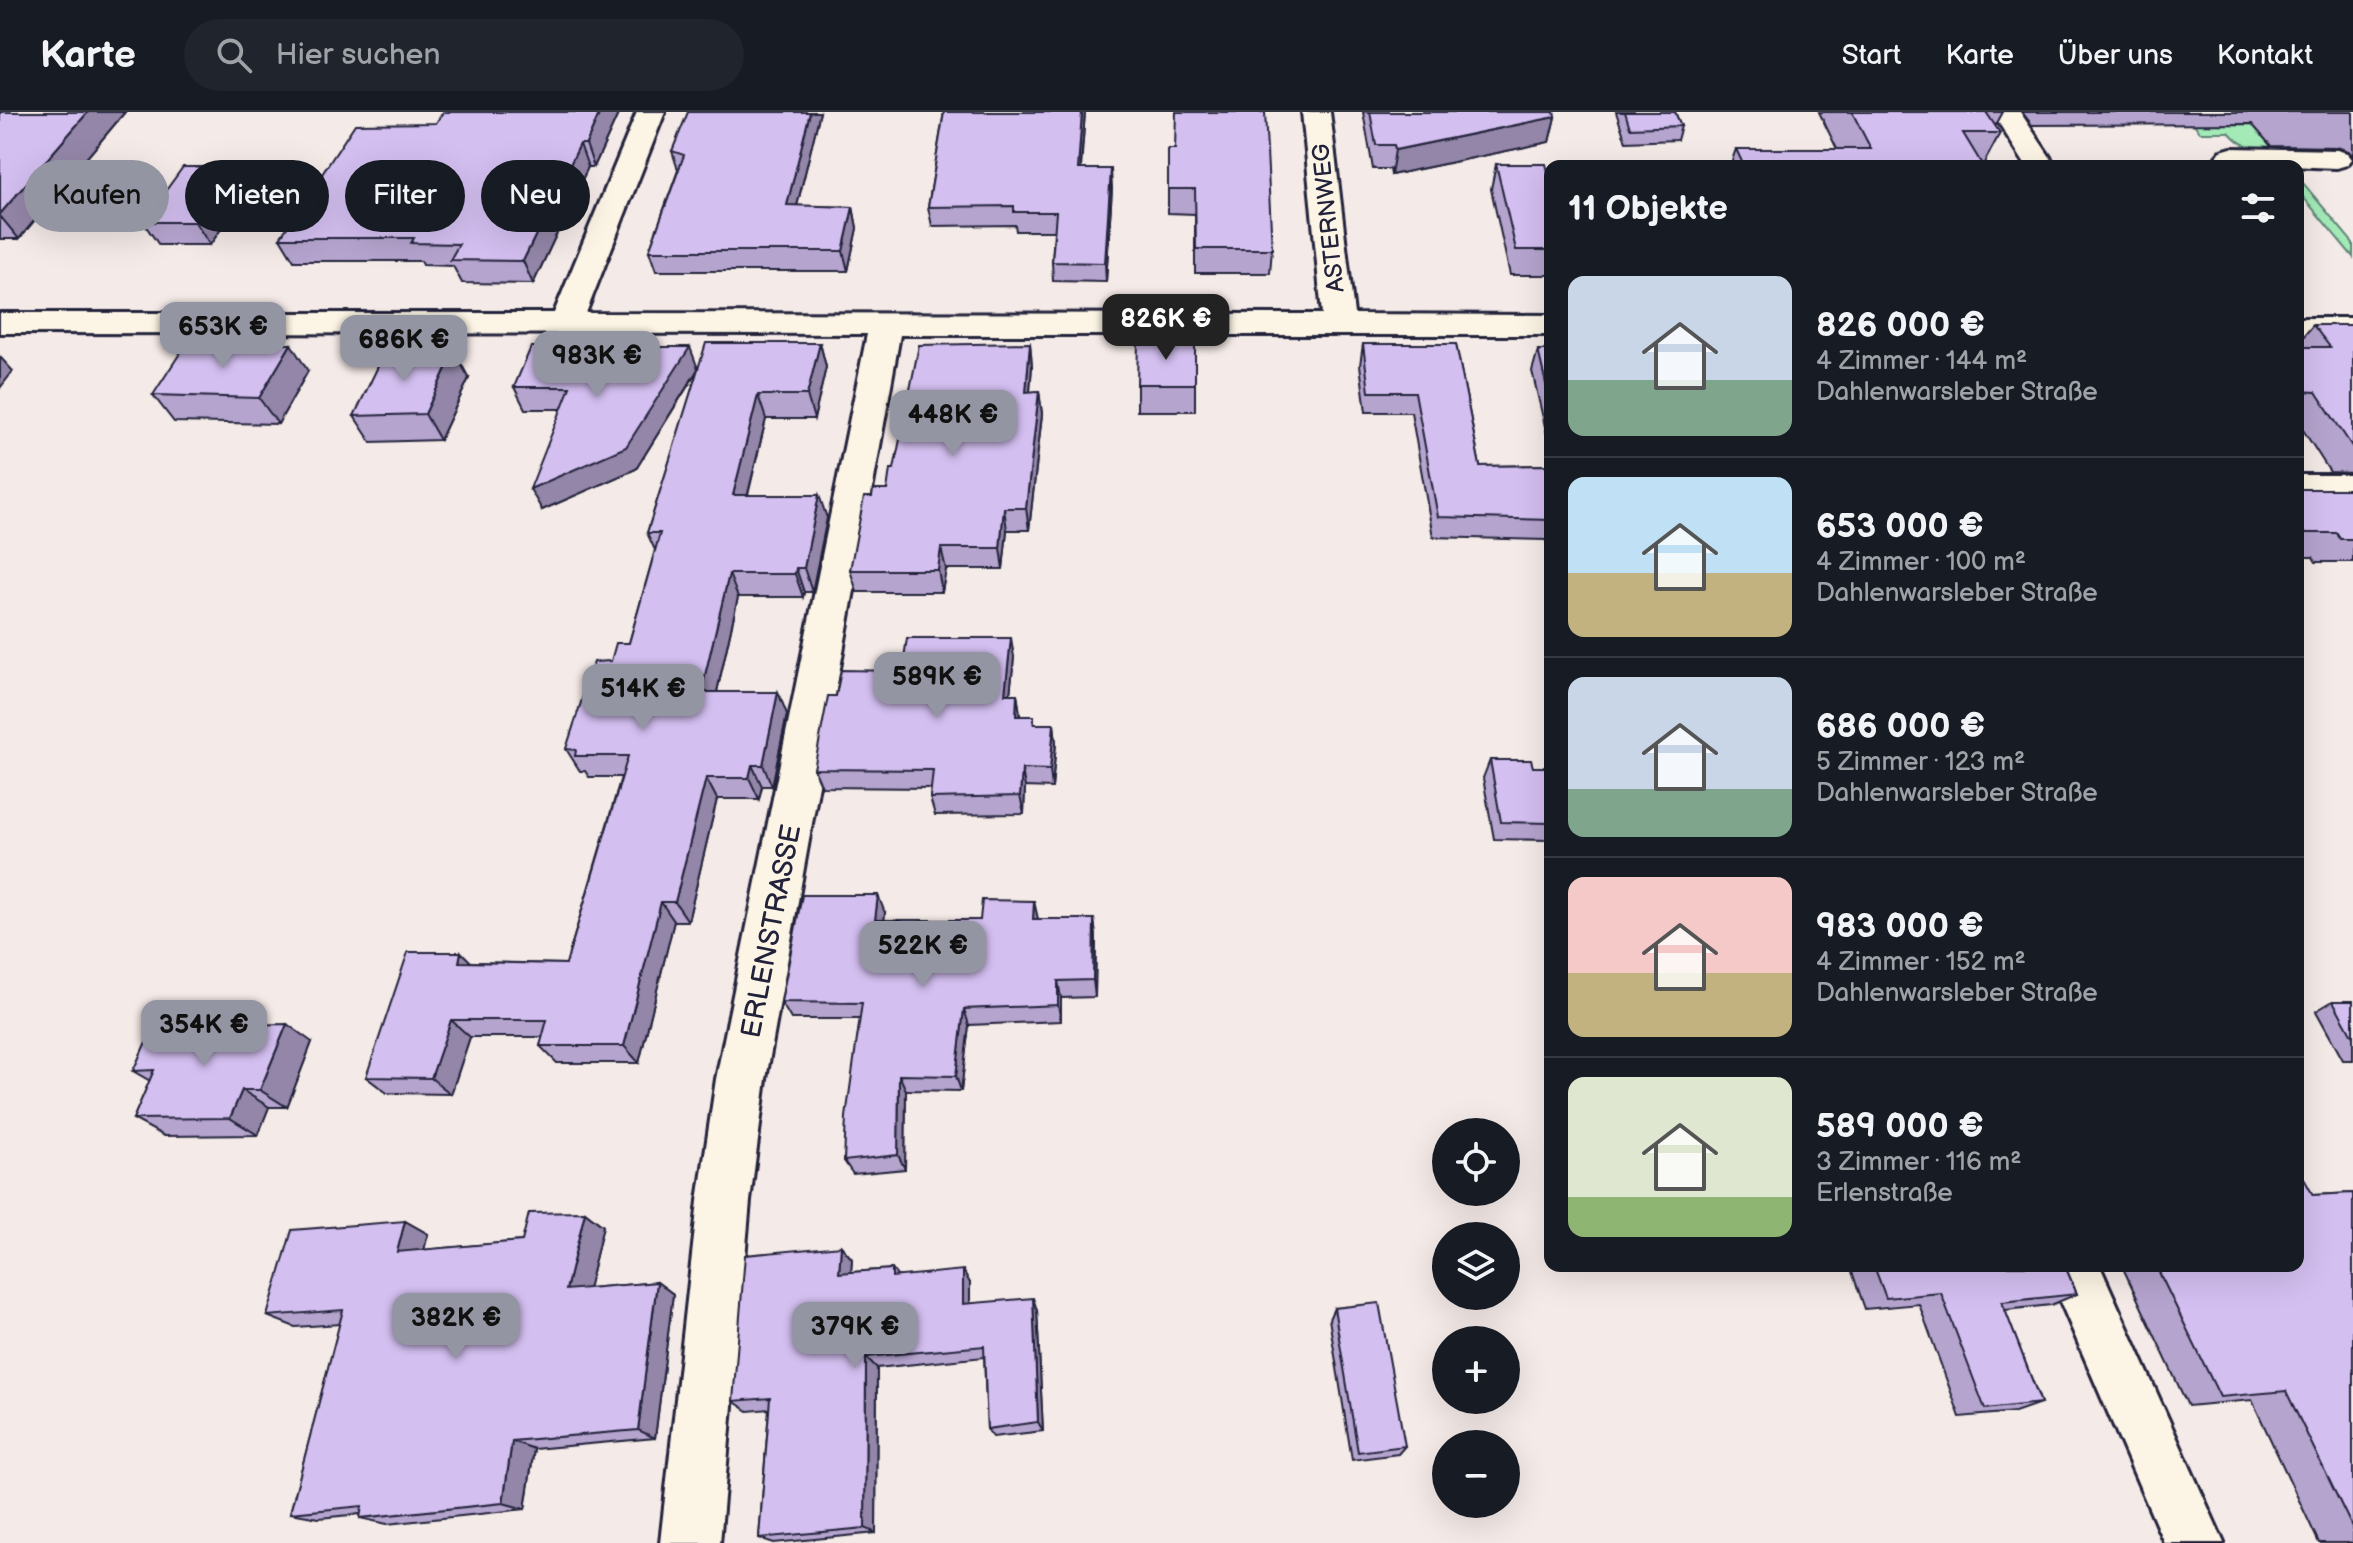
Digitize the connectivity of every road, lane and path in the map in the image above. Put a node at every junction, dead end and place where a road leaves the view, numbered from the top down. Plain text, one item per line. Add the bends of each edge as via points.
1 (651, 112) edge
2 (1316, 112) edge
3 (2006, 112) edge
4 (2231, 157) dead end
5 (2337, 159) dead end
6 (2037, 160) edge
7 (0, 323) edge
8 (566, 323) junction
9 (1339, 324) junction
10 (885, 325) junction
11 (1544, 325) edge
12 (2304, 328) edge
13 (2353, 328) edge
14 (2304, 488) edge
15 (2353, 488) edge
16 (2075, 1272) edge
17 (690, 1543) edge
18 (2194, 1543) edge

1 - 8 street
2 - 9 street, ASTERNWEG
3 - 6 street
4 - 5 street
7 - 8 street
8 - 10 street
9 - 10 street
9 - 11 street
10 - 17 street, ERLENSTRASSE via 741,1079
12 - 13 street
14 - 15 street
16 - 18 street

